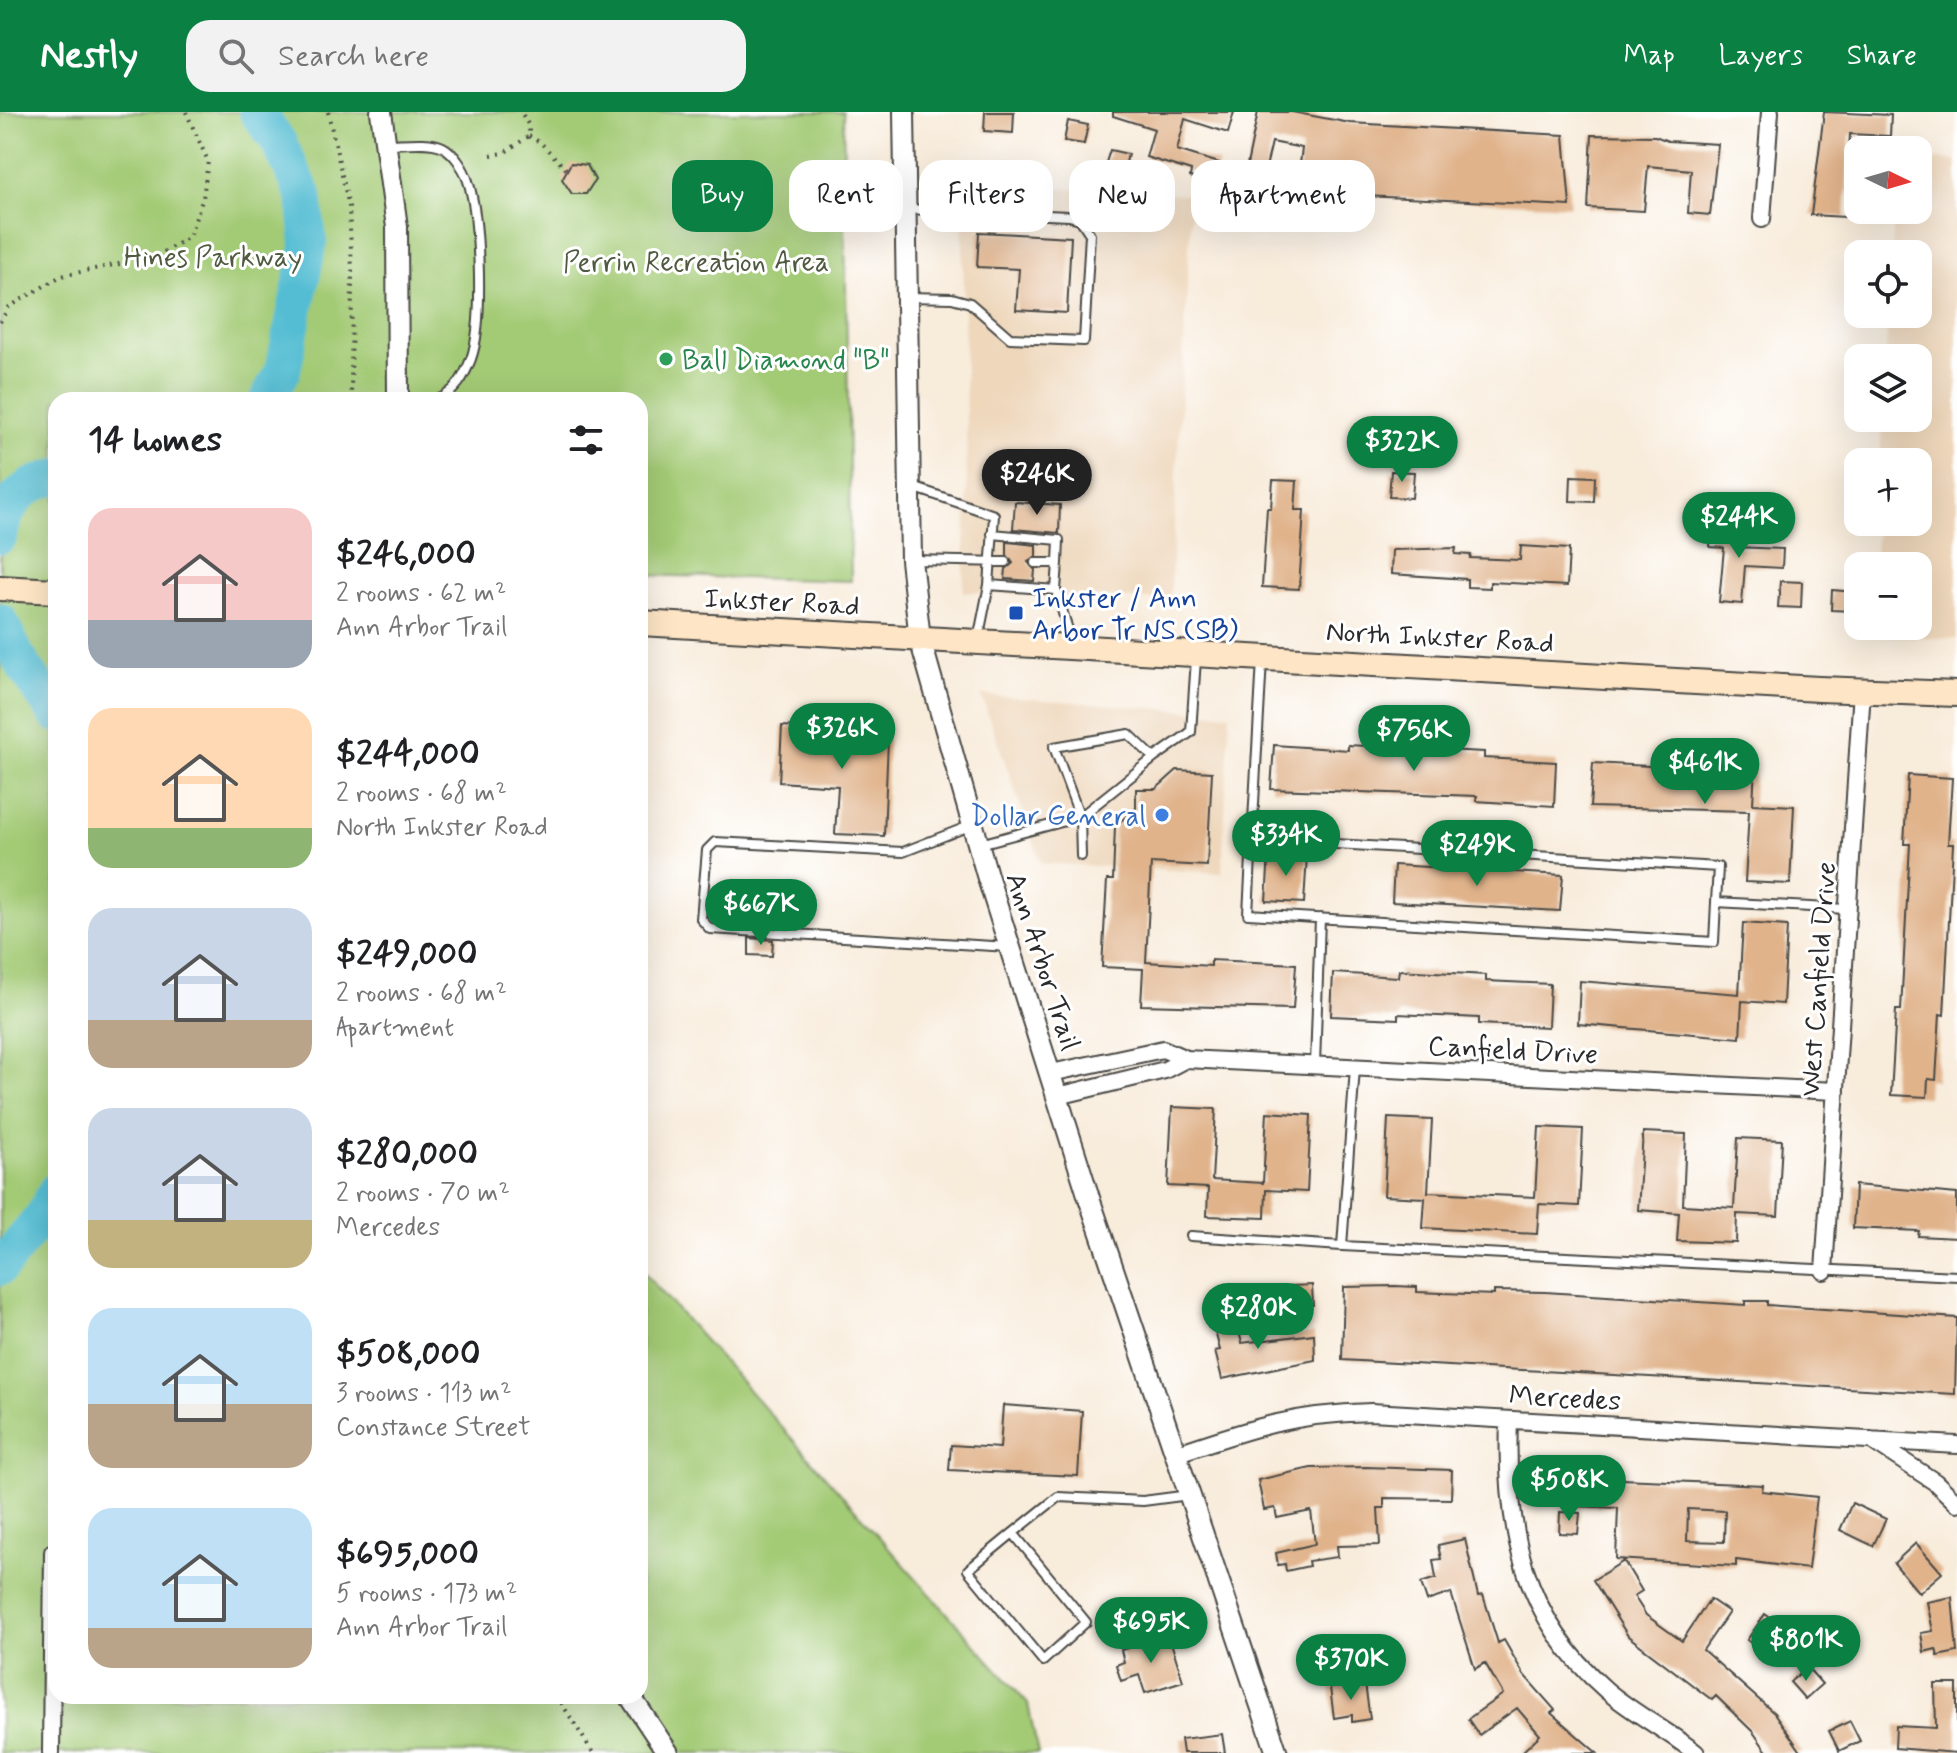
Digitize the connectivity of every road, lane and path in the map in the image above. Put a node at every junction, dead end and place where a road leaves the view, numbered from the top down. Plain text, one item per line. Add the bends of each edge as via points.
1 (186, 112) edge
2 (328, 112) edge
3 (381, 112) edge
4 (521, 112) edge
5 (904, 112) edge
6 (1770, 112) edge
7 (529, 136) junction
8 (387, 144) junction
9 (491, 155) dead end
10 (567, 170) dead end
11 (905, 209) junction
12 (1762, 219) dead end
13 (907, 297) junction
14 (0, 322) edge
15 (351, 392) edge
16 (398, 392) edge
17 (452, 392) edge
18 (909, 486) junction
19 (992, 534) junction
20 (911, 560) junction
21 (990, 562) junction
22 (1006, 562) dead end
23 (1035, 563) dead end
24 (1058, 563) junction
25 (989, 585) junction
26 (0, 588) edge
27 (1056, 590) junction
28 (48, 591) edge
29 (648, 623) edge
30 (920, 639) junction
31 (977, 643) junction
32 (1073, 648) junction
33 (1197, 654) junction
34 (1262, 657) junction
35 (1862, 690) junction
36 (1957, 694) edge
37 (1154, 758) junction
38 (1080, 817) junction
39 (976, 834) junction
40 (1252, 839) junction
41 (1081, 856) dead end
42 (1716, 902) junction
43 (1848, 909) junction
44 (1320, 918) junction
45 (1010, 947) junction
46 (1186, 1059) junction
47 (1315, 1066) junction
48 (1355, 1068) junction
49 (1051, 1073) junction
50 (1836, 1091) junction
51 (1058, 1096) junction
52 (1191, 1236) dead end
53 (1342, 1246) junction
54 (1824, 1271) junction
55 (1957, 1276) edge
56 (1509, 1420) junction
57 (1870, 1440) junction
58 (1957, 1445) edge
59 (1175, 1454) junction
60 (1190, 1495) junction
61 (1957, 1503) edge
62 (1013, 1533) junction
63 (51, 1704) edge
64 (562, 1704) edge
65 (635, 1704) edge
66 (51, 1753) edge
67 (593, 1753) edge
68 (668, 1753) edge
69 (1277, 1753) edge
70 (1696, 1753) edge

1 - 14 path via 208,161 203,198 189,237 157,256 61,276 9,307
2 - 15 path via 349,207
3 - 8 street
4 - 7 path
5 - 11 street, Ann Arbor Trail
6 - 12 street
7 - 9 path via 504,153
7 - 10 path
8 - 16 street via 397,227
8 - 17 lane via 440,145 468,179 479,299 472,356
11 - 13 street, Ann Arbor Trail
11 - 13 lane via 1069,216 1080,219 1090,234 1084,341 1010,338 970,303
13 - 18 street, Ann Arbor Trail
18 - 19 lane via 994,515
18 - 20 street, Ann Arbor Trail
19 - 21 lane
19 - 24 lane via 1059,540
20 - 21 lane
20 - 30 street, Ann Arbor Trail
21 - 22 lane
21 - 25 lane
23 - 24 lane
24 - 27 lane
25 - 27 lane
25 - 31 lane
26 - 28 main road
27 - 32 lane
29 - 30 main road, Inkster Road
30 - 31 main road, North Inkster Road
30 - 39 street, Ann Arbor Trail
31 - 32 main road, North Inkster Road
32 - 33 main road, North Inkster Road
33 - 34 main road, North Inkster Road
33 - 37 lane via 1191,732
34 - 35 main road, North Inkster Road
34 - 40 lane
35 - 36 main road, North Inkster Road
35 - 43 street, West Canfield Drive
37 - 38 lane
37 - 38 lane via 1129,734 1054,747
38 - 39 lane
38 - 41 lane
39 - 45 street, Ann Arbor Trail
39 - 45 lane via 903,852 715,842 707,850 701,919 710,929
40 - 42 lane via 1718,867
40 - 44 lane via 1248,914
42 - 43 lane
42 - 44 lane via 1714,942
43 - 50 street, West Canfield Drive
44 - 47 lane
45 - 49 street, Ann Arbor Trail
46 - 47 street, Canfield Drive
46 - 49 street, Canfield Drive via 1163,1049
46 - 51 street, Canfield Drive via 1165,1070
47 - 48 street, Canfield Drive
48 - 50 street, Canfield Drive
48 - 53 lane
49 - 51 street, Ann Arbor Trail
50 - 54 street, West Canfield Drive
51 - 59 street, Ann Arbor Trail
52 - 53 lane
53 - 54 lane
54 - 55 lane
56 - 57 street, Mercedes
56 - 59 street, Mercedes via 1323,1414 1267,1422
56 - 70 street via 1507,1476 1513,1526 1547,1619 1606,1690
57 - 58 street, Mercedes
57 - 61 street via 1926,1475
59 - 60 street, Ann Arbor Trail
60 - 62 lane via 1143,1501 1058,1497
60 - 69 street, Ann Arbor Trail
62 - 62 lane via 1086,1622 1043,1661 968,1570
63 - 66 street
64 - 67 path
65 - 68 street

